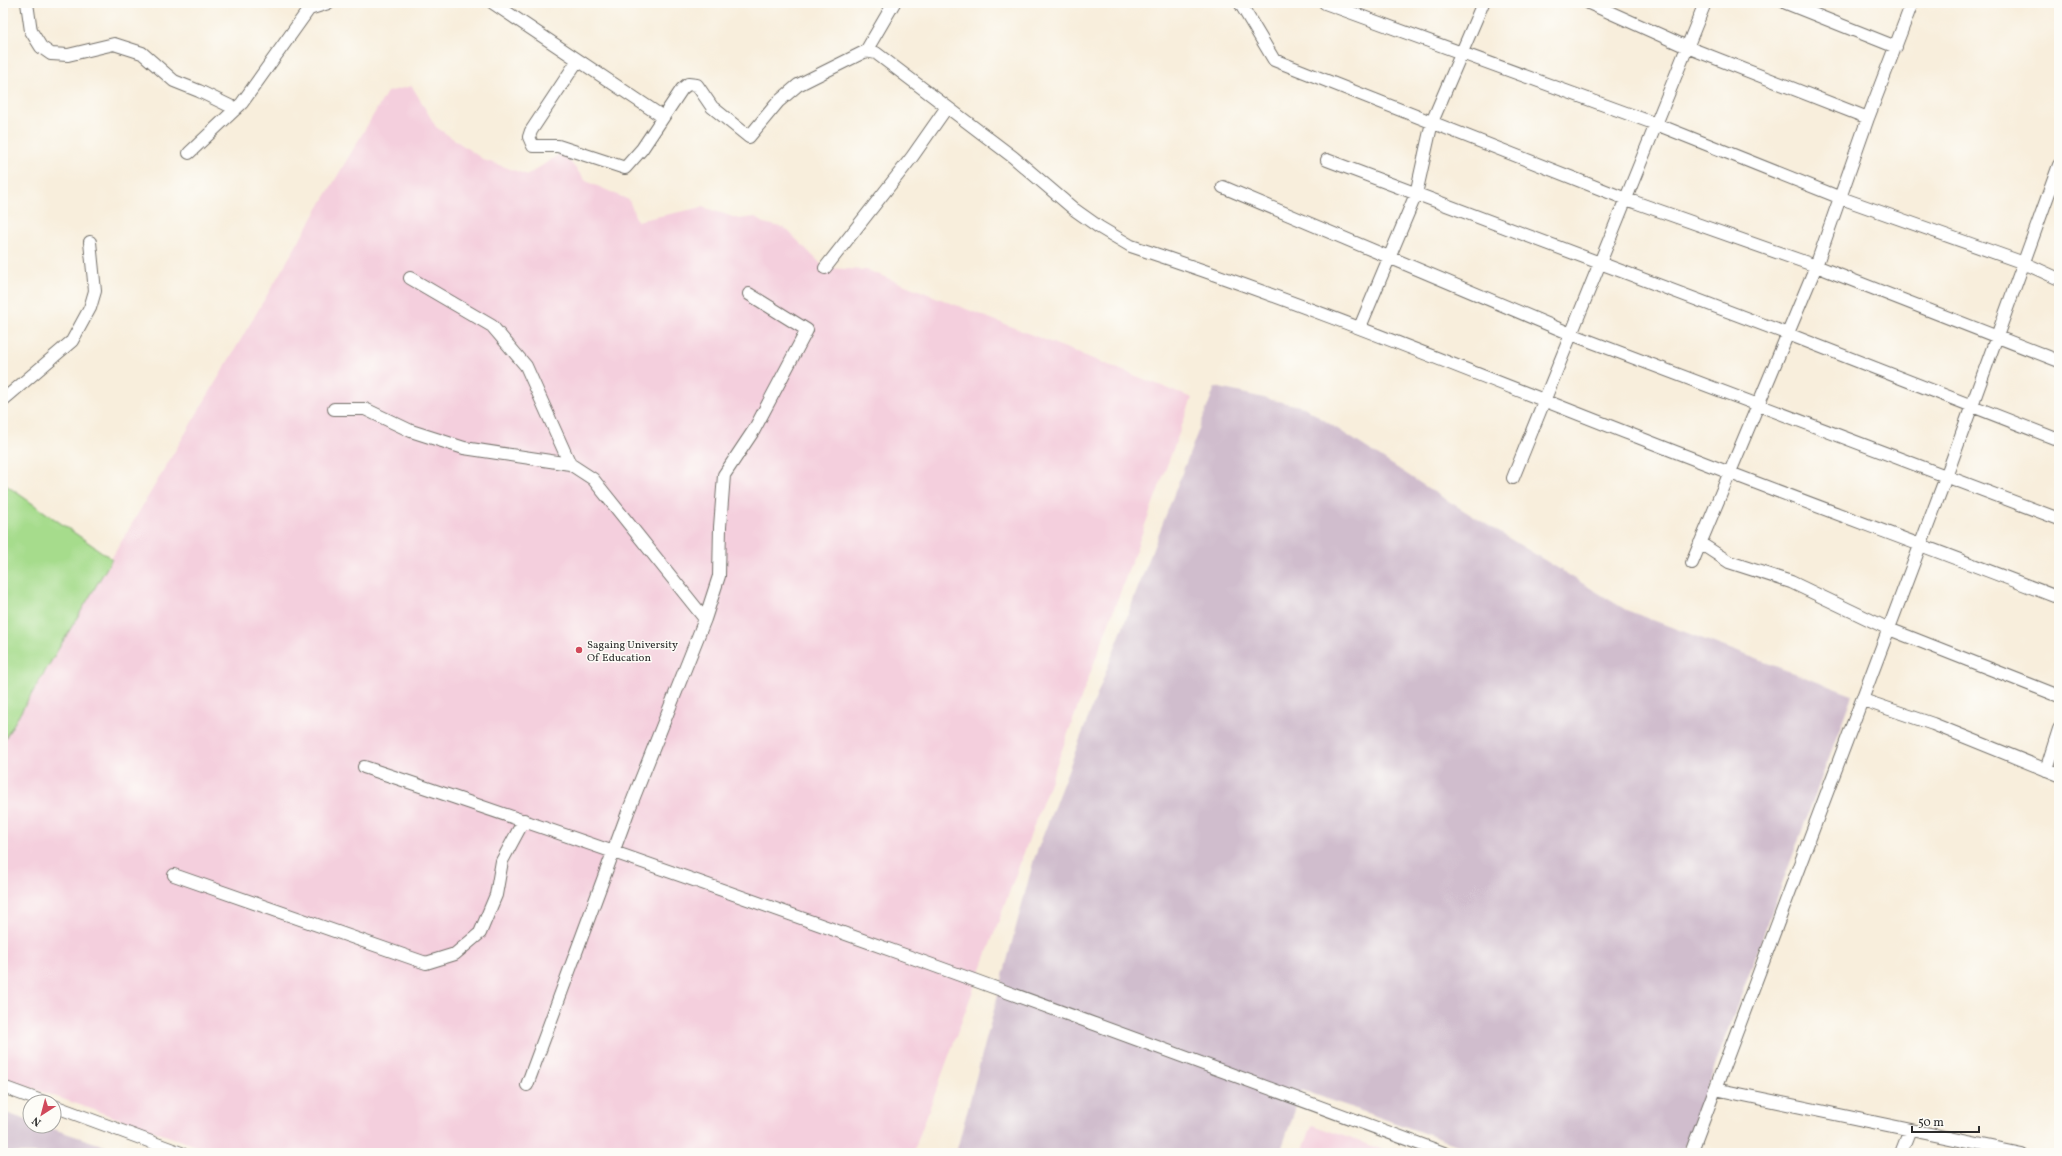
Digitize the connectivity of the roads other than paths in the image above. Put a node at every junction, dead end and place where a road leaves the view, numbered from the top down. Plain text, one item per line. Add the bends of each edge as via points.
1 (27, 3) edge
2 (328, 3) edge
3 (493, 3) edge
4 (894, 3) edge
5 (1240, 3) edge
6 (1325, 3) edge
7 (1483, 3) edge
8 (1589, 3) edge
9 (1705, 3) edge
10 (1786, 3) edge
11 (1912, 3) edge
12 (311, 6) edge
13 (1687, 47) junction
14 (1896, 47) junction
15 (866, 51) junction
16 (1462, 53) junction
17 (578, 60) junction
18 (947, 107) junction
19 (236, 109) junction
20 (663, 117) junction
21 (1868, 118) junction
22 (1432, 122) junction
23 (1656, 124) junction
24 (189, 153) dead end
25 (1327, 160) dead end
26 (2059, 165) edge
27 (1223, 187) dead end
28 (2054, 192) edge
29 (1416, 194) junction
30 (1841, 198) junction
31 (1626, 199) junction
32 (90, 242) dead end
33 (1388, 257) junction
34 (1600, 263) junction
35 (2024, 263) junction
36 (1816, 266) junction
37 (825, 268) dead end
38 (410, 278) dead end
39 (2059, 279) edge
40 (749, 294) dead end
41 (1360, 327) junction
42 (1571, 334) junction
43 (1788, 334) junction
44 (1996, 336) junction
45 (2059, 362) edge
46 (3, 400) edge
47 (1544, 401) junction
48 (1759, 404) junction
49 (1971, 406) junction
50 (334, 409) dead end
51 (2059, 440) edge
52 (570, 464) junction
53 (1729, 474) junction
54 (1946, 477) junction
55 (1513, 478) dead end
56 (2059, 519) edge
57 (1700, 543) junction
58 (1921, 544) junction
59 (1692, 563) dead end
60 (2059, 598) edge
61 (704, 619) junction
62 (1889, 629) junction
63 (2059, 696) edge
64 (1863, 700) junction
65 (2059, 729) edge
66 (364, 768) dead end
67 (2046, 770) junction
68 (2059, 775) edge
69 (524, 820) junction
70 (613, 852) junction
71 (174, 875) dead end
72 (526, 1085) dead end
73 (3, 1087) edge
74 (1715, 1089) junction
75 (22, 1094) edge
76 (62, 1109) edge
77 (1910, 1130) junction
78 (181, 1153) edge
79 (1444, 1153) edge
80 (1691, 1153) edge
81 (1901, 1153) edge
82 (2021, 1153) edge

1 - 19 street via 31,31 41,47 51,54 68,56 114,44 142,54 174,81
2 - 12 street
3 - 17 street
4 - 15 street
5 - 22 street via 1274,60
6 - 16 street
7 - 16 street
8 - 13 street
9 - 13 street
10 - 14 street
11 - 14 street
12 - 19 street
13 - 21 street
13 - 23 street
14 - 21 street
15 - 18 street via 876,53
15 - 20 street via 798,85 778,102 749,137 712,107 697,85 688,84 682,89
16 - 22 street
16 - 23 street
17 - 20 street
17 - 20 street via 531,131 529,137 533,146 558,146 625,168 642,149
18 - 37 street via 912,157
18 - 41 street via 1013,157 1075,210 1131,246
19 - 24 street
21 - 30 street
22 - 29 street
22 - 31 street
23 - 30 street
23 - 31 street
25 - 29 street
26 - 28 street
27 - 33 street
28 - 35 street
29 - 33 street
29 - 34 street
30 - 35 street
30 - 36 street
31 - 34 street
31 - 36 street
32 - 46 street via 95,291 90,308 72,342
33 - 41 street
33 - 42 street
34 - 42 street
34 - 43 street
35 - 39 street
35 - 44 street
36 - 43 street
36 - 44 street
38 - 52 street via 492,326 526,366
40 - 61 street via 807,330 754,430 724,475 719,576
41 - 47 street
42 - 47 street
42 - 48 street
43 - 48 street
43 - 49 street
44 - 45 street
44 - 49 street
47 - 53 street
47 - 55 street
48 - 53 street
48 - 54 street
49 - 51 street
49 - 54 street
50 - 52 street via 365,409 410,431 464,448
52 - 61 street via 593,478
53 - 57 street
53 - 58 street
54 - 56 street
54 - 58 street
57 - 59 street
57 - 62 street via 1729,562 1791,582
58 - 60 street
58 - 62 street
61 - 70 street
62 - 63 street
62 - 64 street
64 - 67 street via 1933,724
64 - 74 street
65 - 67 street
66 - 69 street
67 - 68 street
69 - 70 street
69 - 71 street via 502,861 496,895 480,933 455,954 426,963
70 - 72 street
70 - 79 street via 1076,1017
73 - 75 street
74 - 77 street
74 - 80 street
76 - 78 street
77 - 81 street
77 - 82 street

